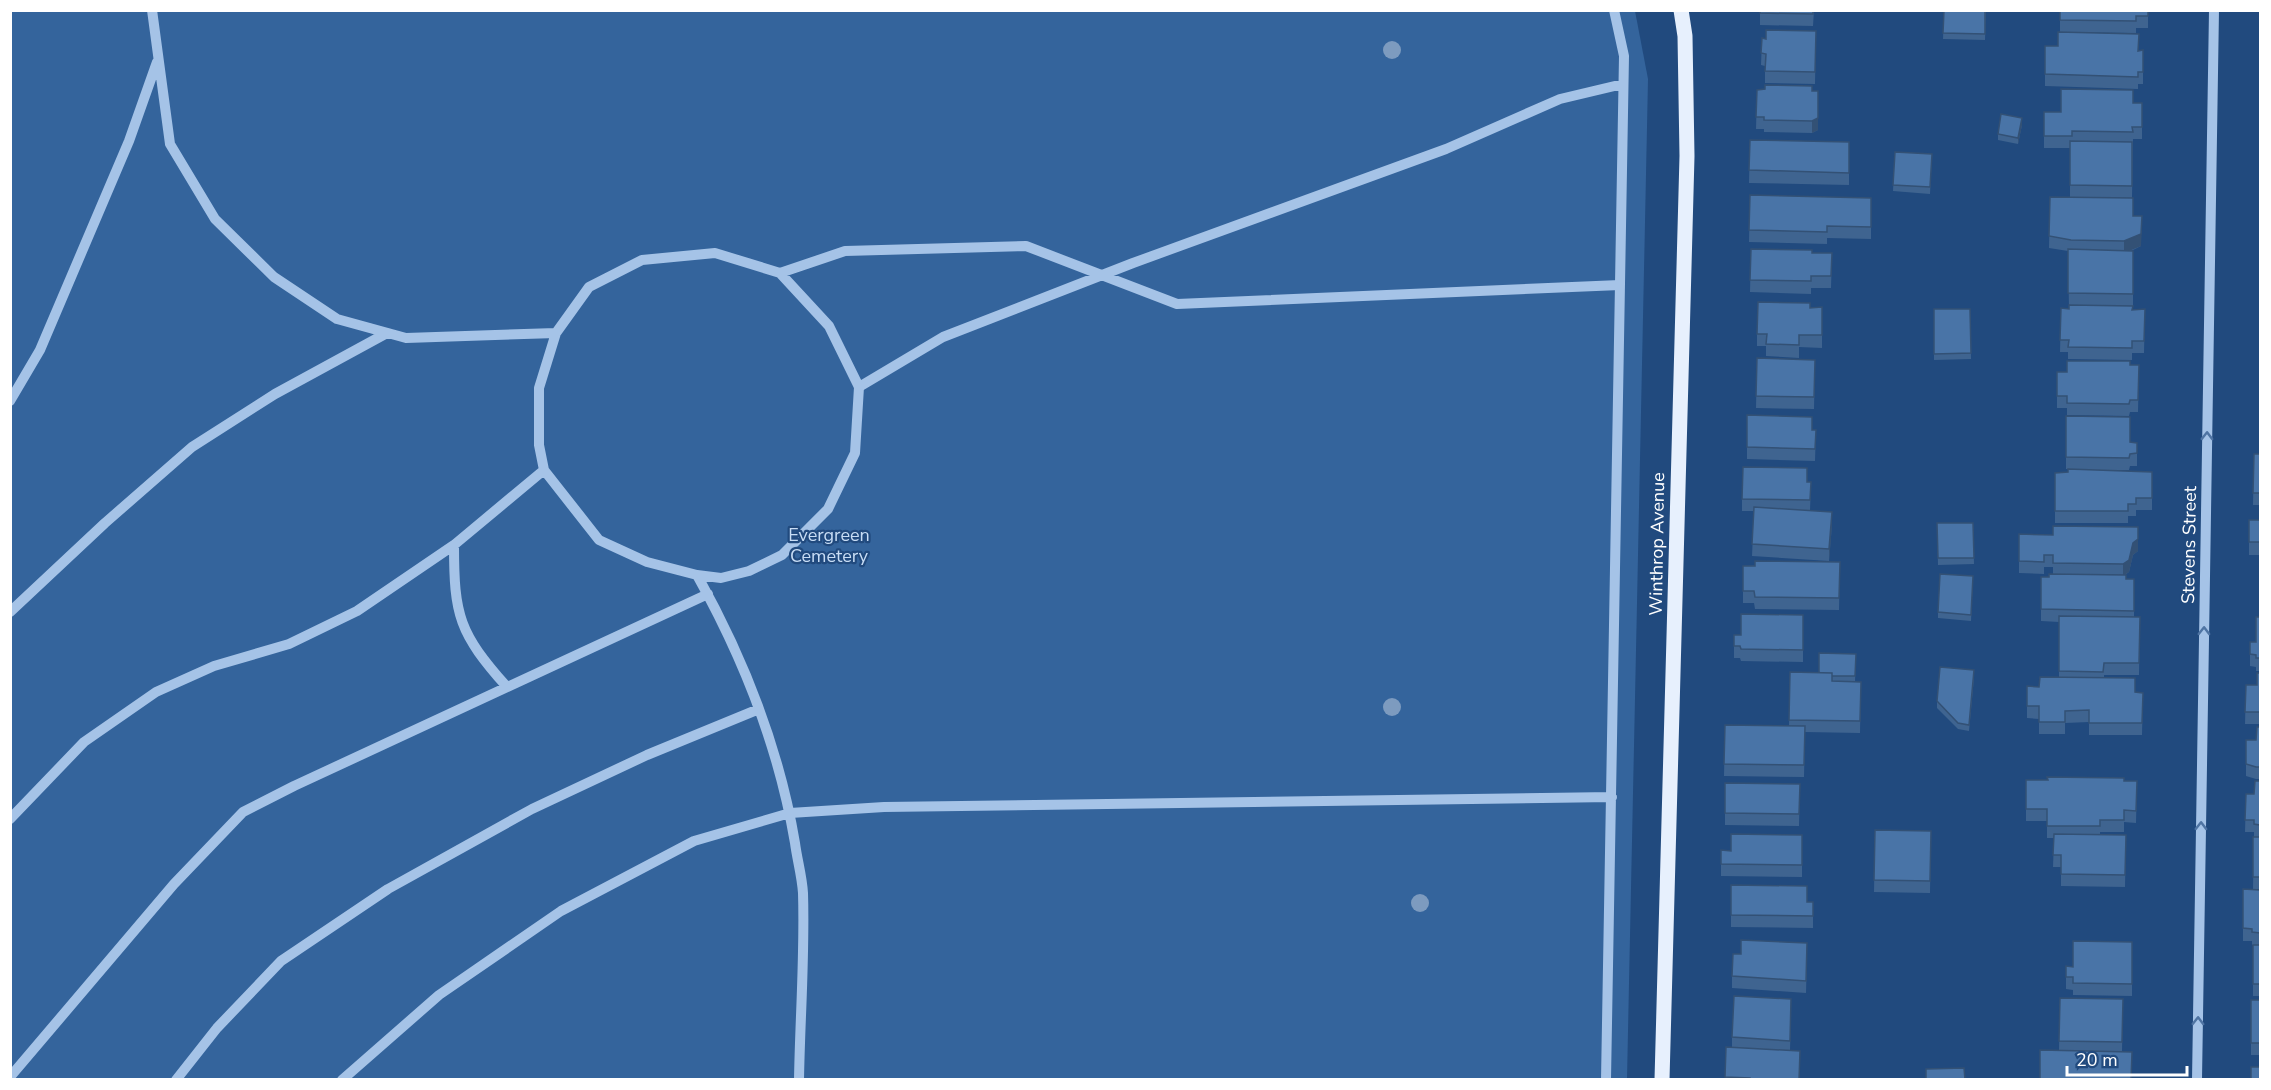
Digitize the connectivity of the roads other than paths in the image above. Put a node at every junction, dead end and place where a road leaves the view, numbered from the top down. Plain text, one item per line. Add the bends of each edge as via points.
1 (153, 10) edge
2 (1614, 10) edge
3 (1681, 10) edge
4 (2214, 10) edge
5 (158, 59) junction
6 (1623, 84) junction
7 (780, 273) junction
8 (1103, 275) junction
9 (1620, 285) junction
10 (387, 333) junction
11 (556, 333) junction
12 (858, 387) junction
13 (10, 401) edge
14 (544, 470) junction
15 (454, 544) junction
16 (697, 575) junction
17 (708, 594) junction
18 (10, 612) edge
19 (507, 687) junction
20 (759, 709) junction
21 (1612, 797) junction
22 (790, 813) junction
23 (10, 819) edge
24 (10, 1077) edge
25 (176, 1080) edge
26 (342, 1080) edge
27 (799, 1080) edge
28 (1606, 1080) edge
29 (1662, 1080) edge
30 (2197, 1080) edge

1 - 5 street
2 - 6 street via 1624,56
3 - 29 main road, Winthrop Avenue via 1687,156
30 -> 4 street, Stevens Street
5 - 10 street via 170,144 215,219 274,277 328,313
5 - 13 street via 129,141 40,350
6 - 8 street via 1560,99 1446,149
6 - 9 street
7 - 8 street via 845,251 1026,246
7 - 11 street via 715,253 642,260 589,287
7 - 12 street via 829,326
8 - 9 street via 1177,304
8 - 12 street via 943,337
9 - 21 street
10 - 11 street via 406,338
10 - 18 street via 275,394 192,447
11 - 14 street via 539,388 539,445
12 - 16 street via 855,453 828,509 782,555 749,571 721,578
14 - 15 street
14 - 16 street via 600,540 647,562
15 - 19 street via 454,594 465,635
15 - 23 street via 357,611 289,644 214,666 156,692 84,742
16 - 17 street
17 - 19 street
17 - 20 street
19 - 24 street via 243,812 174,884
20 - 22 street
20 - 25 street via 647,755 532,809 388,889 281,961
21 - 22 street via 884,807
21 - 28 street
22 - 26 street via 694,841 561,911 439,994
22 - 27 street via 803,891

